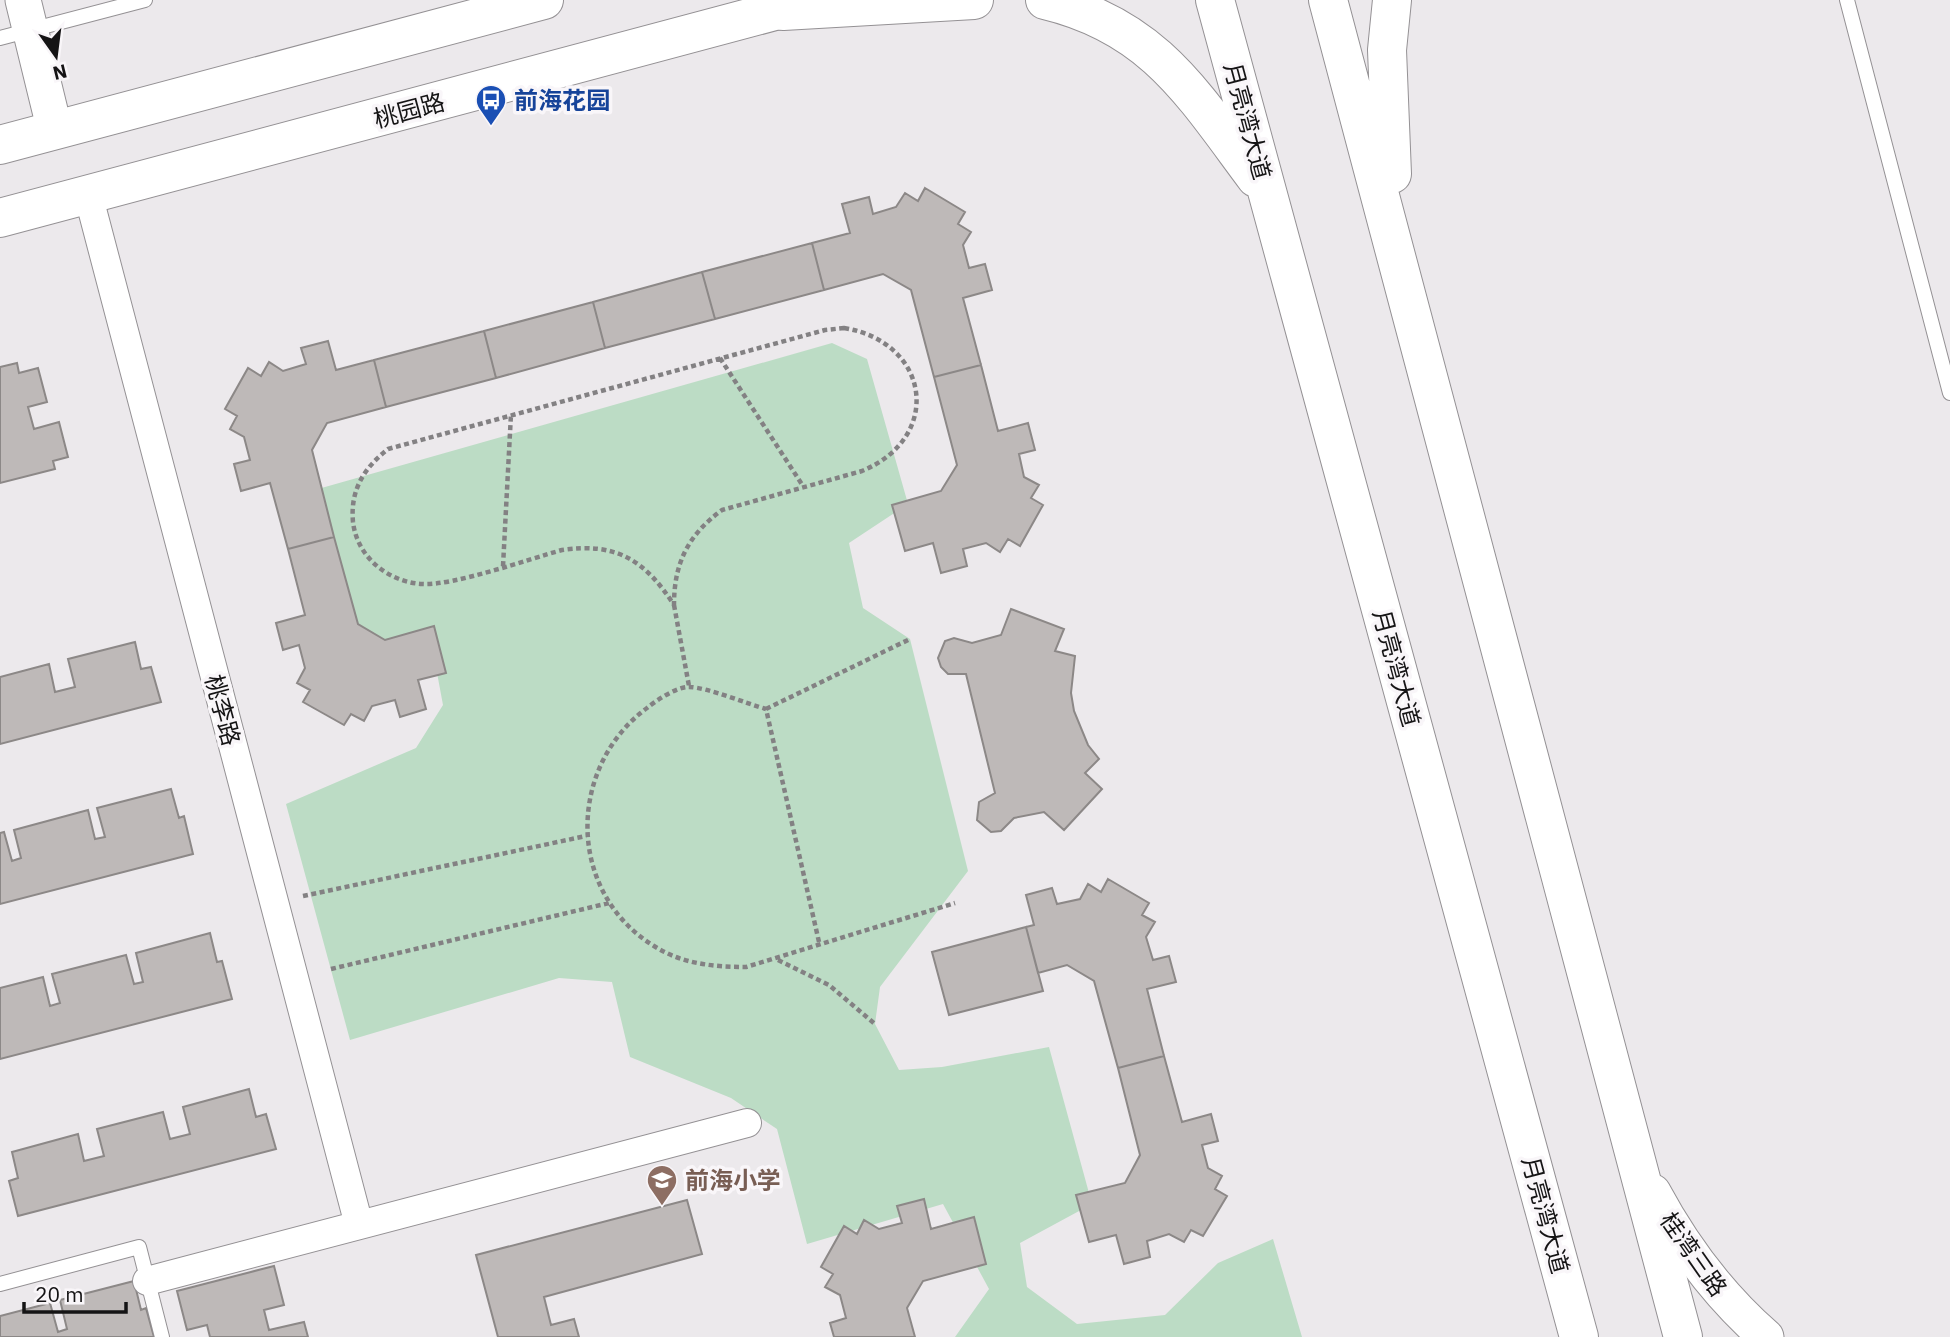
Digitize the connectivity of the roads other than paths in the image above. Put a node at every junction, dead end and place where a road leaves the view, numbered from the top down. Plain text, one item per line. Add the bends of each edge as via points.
1 (145, 0) edge
2 (544, 0) edge
3 (974, 0) edge
4 (1045, 0) edge
5 (1215, 0) edge
6 (1328, 0) edge
7 (1392, 0) edge
8 (1847, 0) edge
9 (800, 6) edge
10 (18, 23) edge
11 (55, 131) junction
12 (0, 145) edge
13 (88, 194) junction
14 (1268, 194) junction
15 (0, 218) edge
16 (1394, 239) junction
17 (1950, 393) edge
18 (747, 1123) dead end
19 (1635, 1160) junction
20 (359, 1225) junction
21 (147, 1281) junction
22 (0, 1284) edge
23 (1571, 1325) edge
24 (162, 1337) edge
25 (1683, 1337) edge
26 (1766, 1337) edge

1 - 10 lane
2 - 11 main road
3 - 9 main road, 桃园路
4 - 14 main road via 1081,9 1154,52 1189,90
5 - 14 main road, 月亮湾大道
6 - 16 main road
7 - 16 main road via 1387,50
8 - 17 lane
9 - 13 main road, 桃园路
10 - 11 street
11 - 12 main road
13 - 15 main road, 桃园路
13 - 20 street, 桃李路
14 - 23 main road, 月亮湾大道
16 - 19 main road
18 - 20 street
19 - 25 main road
19 - 26 street, 桂湾三路 via 1705,1276
20 - 21 street
21 - 22 lane via 139,1247
21 - 24 lane

